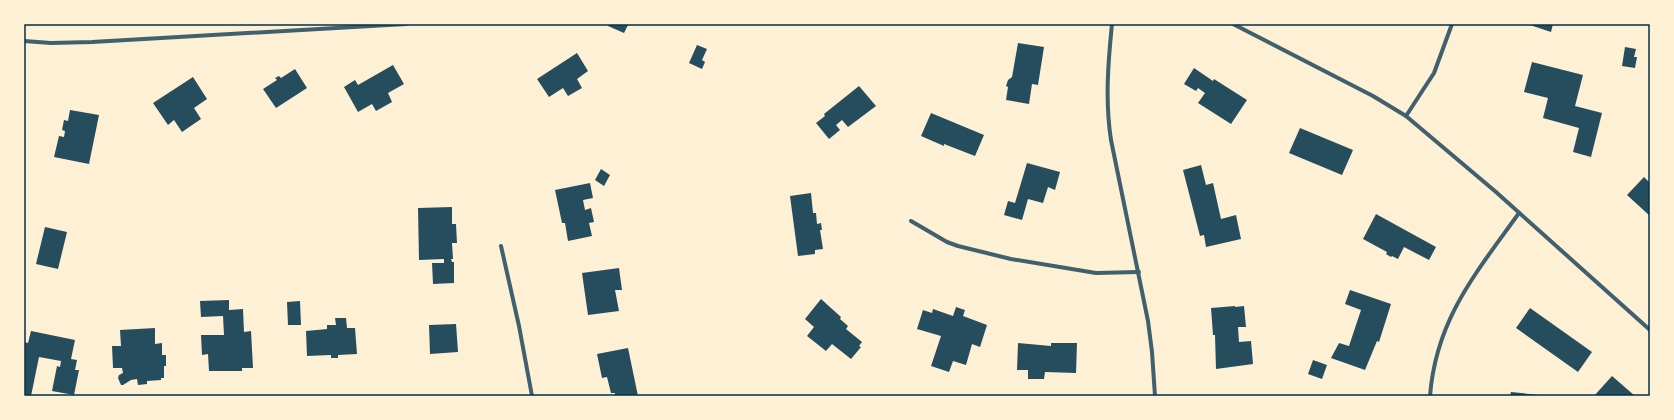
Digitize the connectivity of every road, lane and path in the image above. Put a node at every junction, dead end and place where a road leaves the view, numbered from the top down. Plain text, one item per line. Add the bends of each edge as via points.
1 (406, 24) edge
2 (1112, 24) edge
3 (1233, 24) edge
4 (1452, 24) edge
5 (24, 41) edge
6 (1406, 116) junction
7 (1519, 214) junction
8 (911, 221) dead end
9 (501, 246) dead end
10 (1138, 272) junction
11 (1650, 330) edge
12 (532, 396) edge
13 (1155, 396) edge
14 (1430, 396) edge

1 - 5 street via 92,42
2 - 10 street via 1108,116
3 - 6 street via 1373,96
4 - 6 street via 1434,73
6 - 7 street
7 - 11 street
7 - 14 street via 1471,280 1449,319 1438,349
8 - 10 street via 947,242 1011,259 1096,273
9 - 12 street
10 - 13 street via 1148,321

